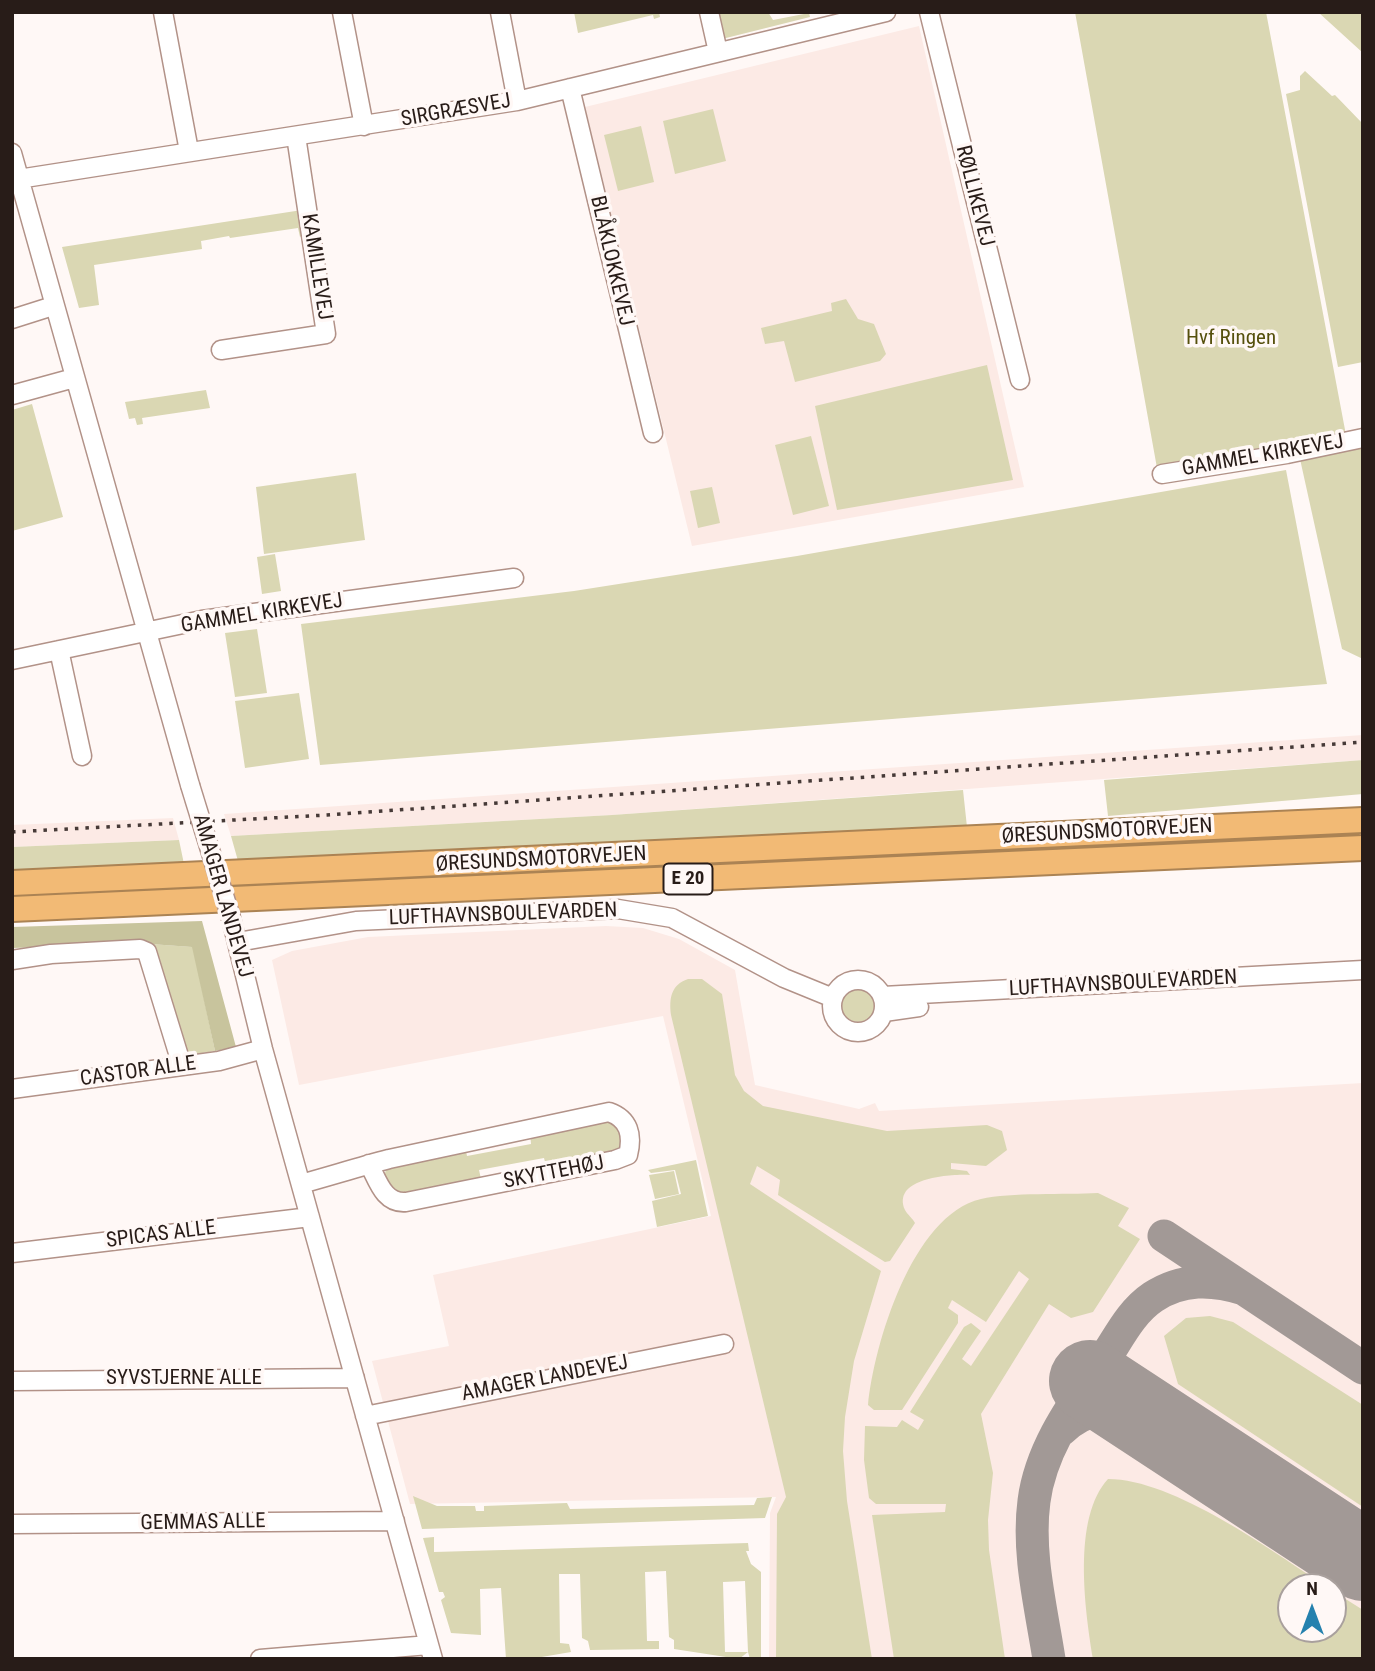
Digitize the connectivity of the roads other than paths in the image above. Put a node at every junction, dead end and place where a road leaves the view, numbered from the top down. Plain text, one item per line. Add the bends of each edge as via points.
1 (163, 12) edge
2 (342, 12) edge
3 (500, 12) edge
4 (709, 12) edge
5 (886, 12) edge
6 (929, 12) edge
7 (820, 20) edge
8 (718, 52) junction
9 (570, 88) junction
10 (517, 100) junction
11 (364, 126) junction
12 (296, 135) junction
13 (189, 151) junction
14 (12, 153) edge
15 (16, 179) edge
16 (53, 306) junction
17 (12, 319) edge
18 (221, 350) dead end
19 (74, 378) junction
20 (1020, 380) dead end
21 (12, 396) edge
22 (653, 433) dead end
23 (1363, 438) edge
24 (1162, 474) dead end
25 (514, 578) dead end
26 (147, 633) junction
27 (60, 650) junction
28 (12, 660) edge
29 (82, 756) dead end
30 (1363, 805) edge
31 (1363, 820) edge
32 (1091, 833) junction
33 (1363, 848) edge
34 (12, 883) edge
35 (12, 909) edge
36 (239, 942) junction
37 (12, 960) edge
38 (172, 967) dead end
39 (1363, 970) edge
40 (154, 972) junction
41 (1363, 981) edge
42 (833, 998) junction
43 (884, 1004) junction
44 (263, 1049) junction
45 (182, 1066) junction
46 (12, 1089) edge
47 (369, 1164) junction
48 (301, 1184) junction
49 (310, 1217) junction
50 (12, 1253) edge
51 (724, 1344) dead end
52 (355, 1378) junction
53 (12, 1381) edge
54 (365, 1416) junction
55 (394, 1521) junction
56 (12, 1524) edge
57 (431, 1652) edge
58 (260, 1659) edge

1 - 13 street
2 - 11 street
3 - 10 street
4 - 8 street
5 - 7 street, SIRGRÆSVEJ
6 - 20 street, RØLLIKEVEJ
7 - 8 street, SIRGRÆSVEJ
8 - 9 street, SIRGRÆSVEJ
9 - 10 street, SIRGRÆSVEJ
9 - 22 street, BLÅKLOKKEVEJ
10 - 11 street, SIRGRÆSVEJ
11 - 12 street, SIRGRÆSVEJ
12 - 13 street, SIRGRÆSVEJ
12 - 18 street, KAMILLEVEJ via 326,334
13 - 15 street, SIRGRÆSVEJ
14 - 15 street, AMAGER LANDEVEJ
15 - 16 street, AMAGER LANDEVEJ
16 - 17 street
16 - 19 street, AMAGER LANDEVEJ
19 - 21 street
19 - 26 street, AMAGER LANDEVEJ
23 - 24 street, GAMMEL KIRKEVEJ
25 - 26 street, GAMMEL KIRKEVEJ via 202,620
26 - 27 street, GAMMEL KIRKEVEJ
26 - 36 street, AMAGER LANDEVEJ, bridge
27 - 28 street, GAMMEL KIRKEVEJ
27 - 29 street
30 - 32 highway via 1165,821
31 - 32 highway, ØRESUNDSMOTORVEJEN / E 20
32 - 34 highway, ØRESUNDSMOTORVEJEN / E 20
33 - 35 highway, ØRESUNDSMOTORVEJEN / E 20
36 - 42 street, LUFTHAVNSBOULEVARDEN via 356,921 618,909 672,918 784,978
36 - 44 street, AMAGER LANDEVEJ
37 - 40 street via 140,949 147,952
38 - 40 street
39 - 43 street, LUFTHAVNSBOULEVARDEN
40 - 45 street
41 - 43 street, LUFTHAVNSBOULEVARDEN
42 - 43 street via 843,984 859,980 875,985
42 - 43 street via 837,1022 851,1031 868,1031 881,1020
44 - 45 street, CASTOR ALLE
44 - 48 street, AMAGER LANDEVEJ
45 - 46 street, CASTOR ALLE
47 - 47 street, SKYTTEHØJ via 610,1112 621,1116 631,1142 628,1155 615,1160 398,1203 384,1193
47 - 48 street, SKYTTEHØJ
48 - 49 street, AMAGER LANDEVEJ
49 - 50 street, SPICAS ALLE
49 - 52 street, AMAGER LANDEVEJ
51 - 54 street, AMAGER LANDEVEJ
52 - 53 street, SYVSTJERNE ALLE
52 - 54 street, AMAGER LANDEVEJ
54 - 55 street, AMAGER LANDEVEJ
55 - 56 street, GEMMAS ALLE
55 - 57 street, AMAGER LANDEVEJ
57 - 58 street

